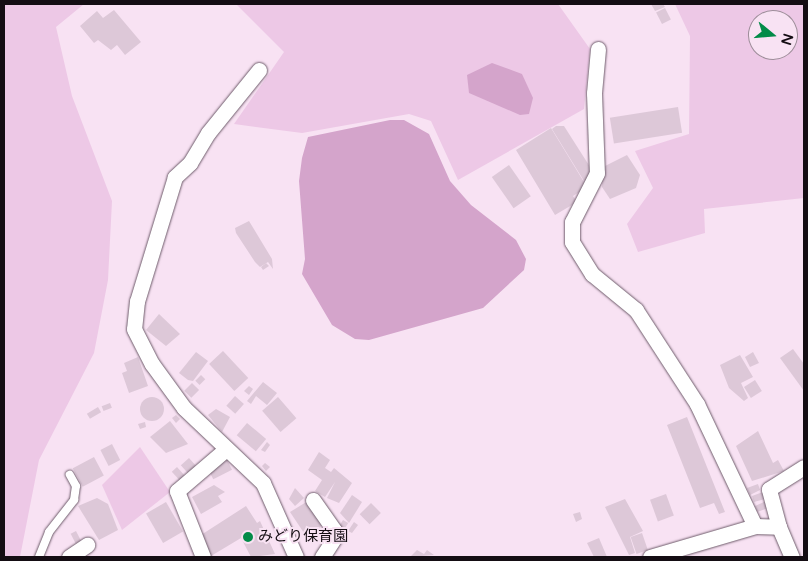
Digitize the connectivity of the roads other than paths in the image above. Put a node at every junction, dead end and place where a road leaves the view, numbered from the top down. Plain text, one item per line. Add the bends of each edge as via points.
1 (598, 49) dead end
2 (259, 70) dead end
3 (226, 449) junction
4 (804, 467) edge
5 (70, 475) dead end
6 (313, 500) dead end
7 (754, 526) junction
8 (779, 527) junction
9 (87, 545) dead end
10 (39, 557) edge
11 (69, 557) edge
12 (204, 557) edge
13 (296, 557) edge
14 (322, 557) edge
15 (650, 557) edge
16 (792, 557) edge

1 - 7 street via 594,93 597,173 572,222 572,242 592,274 636,310 697,404
2 - 3 street via 208,133 190,163 175,177 137,300 134,328 152,364 184,408
3 - 12 street via 177,491
3 - 13 street via 263,483
4 - 8 street via 769,489
5 - 10 lane via 76,486 74,500 50,532
6 - 14 street via 334,530 335,537
7 - 8 street
7 - 15 street
8 - 16 street
9 - 11 street

